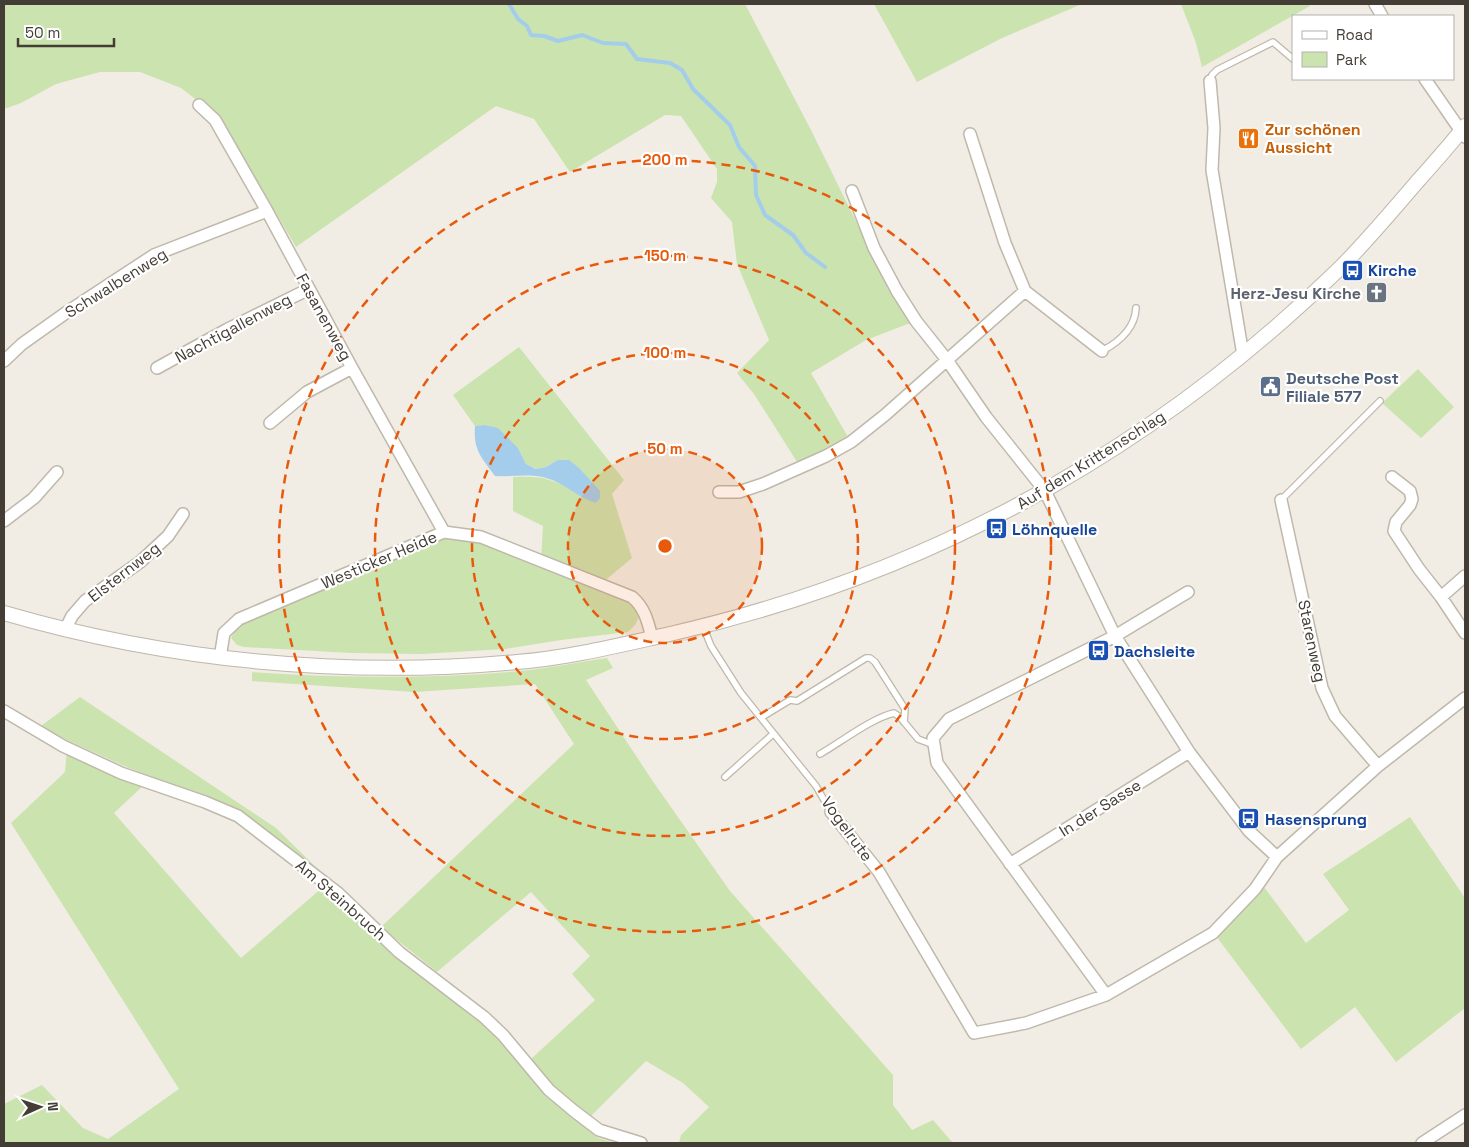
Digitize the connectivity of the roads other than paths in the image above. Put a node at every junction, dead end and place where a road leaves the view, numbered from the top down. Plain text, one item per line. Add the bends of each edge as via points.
1 (1375, 4) edge
2 (1381, 15) edge
3 (1292, 58) edge
4 (1426, 80) edge
5 (1210, 81) joint
6 (199, 105) dead end
7 (1464, 131) edge
8 (970, 134) dead end
9 (852, 192) dead end
10 (267, 211) junction
11 (308, 289) junction
12 (1025, 291) junction
13 (1136, 308) dead end
14 (1102, 351) joint
15 (1243, 355) junction
16 (946, 360) junction
17 (4, 361) edge
18 (157, 368) dead end
19 (352, 368) junction
20 (1380, 401) dead end
21 (270, 423) dead end
22 (57, 472) dead end
23 (1392, 477) dead end
24 (1045, 491) junction
25 (719, 492) dead end
26 (1281, 500) joint
27 (183, 514) dead end
28 (4, 521) edge
29 (444, 532) junction
30 (1465, 576) edge
31 (1188, 592) dead end
32 (1442, 597) junction
33 (4, 613) edge
34 (703, 626) junction
35 (65, 630) junction
36 (1465, 632) edge
37 (1115, 636) junction
38 (652, 638) junction
39 (220, 658) junction
40 (1465, 698) edge
41 (4, 711) edge
42 (762, 717) junction
43 (904, 722) junction
44 (773, 734) junction
45 (934, 745) junction
46 (1189, 752) junction
47 (820, 754) dead end
48 (1378, 766) junction
49 (725, 777) dead end
50 (830, 812) joint
51 (1277, 857) junction
52 (1010, 864) junction
53 (1106, 995) junction
54 (1465, 1115) edge
55 (641, 1143) edge
56 (1422, 1143) edge

1 - 2 street
3 - 5 lane via 1273,42 1217,70
4 - 7 street
5 - 15 street via 1214,128 1212,170
6 - 10 street, Fasanenweg via 215,120
7 - 15 street, Auf dem Krittenschlag via 1365,242
8 - 12 street via 1005,243
9 - 16 street via 874,248 897,291
10 - 11 street, Fasanenweg
10 - 17 street, Schwalbenweg via 154,255 67,312
11 - 18 street, Nachtigallenweg
11 - 19 street, Fasanenweg
12 - 14 street
12 - 16 street
13 - 14 lane via 1132,326
15 - 24 street, Auf dem Krittenschlag via 1175,408
16 - 24 street
16 - 25 street via 851,442 763,484 739,492
19 - 21 street via 307,392
19 - 29 street, Fasanenweg
20 - 26 lane
22 - 28 street via 34,498
23 - 32 street via 1410,491 1412,499 1396,522 1394,531
24 - 34 street, Auf dem Krittenschlag via 928,549 872,572
24 - 37 street
26 - 48 street, Starenweg via 1322,688 1335,716
27 - 35 street, Elsternweg via 168,536 140,562 85,601
29 - 38 street, Westicker Heide via 481,537 632,597 644,610
29 - 39 street, Westicker Heide via 240,619 224,633
30 - 32 street
31 - 37 street
32 - 36 street
33 - 35 street
34 - 38 street
34 - 42 lane, Vogelrute via 724,670
35 - 39 street
37 - 45 street via 949,719 933,738
37 - 46 street
38 - 39 street via 519,662 421,668 328,667
40 - 48 street
41 - 55 street, Am Steinbruch via 63,746 121,773 238,816 338,893 399,952 484,1017 549,1090 574,1111 600,1130
42 - 43 lane via 790,700 797,701 870,658 905,709
42 - 44 lane, Vogelrute
43 - 45 lane via 918,739
43 - 47 lane via 894,713 886,715
44 - 49 lane
44 - 50 lane, Vogelrute via 816,786
45 - 52 street via 937,762
46 - 51 street via 1249,831
46 - 52 street, In der Sasse
48 - 51 street
50 - 53 street, Vogelrute via 879,872 974,1033 1026,1023
51 - 53 street via 1255,889 1213,933
52 - 53 street
54 - 56 street

